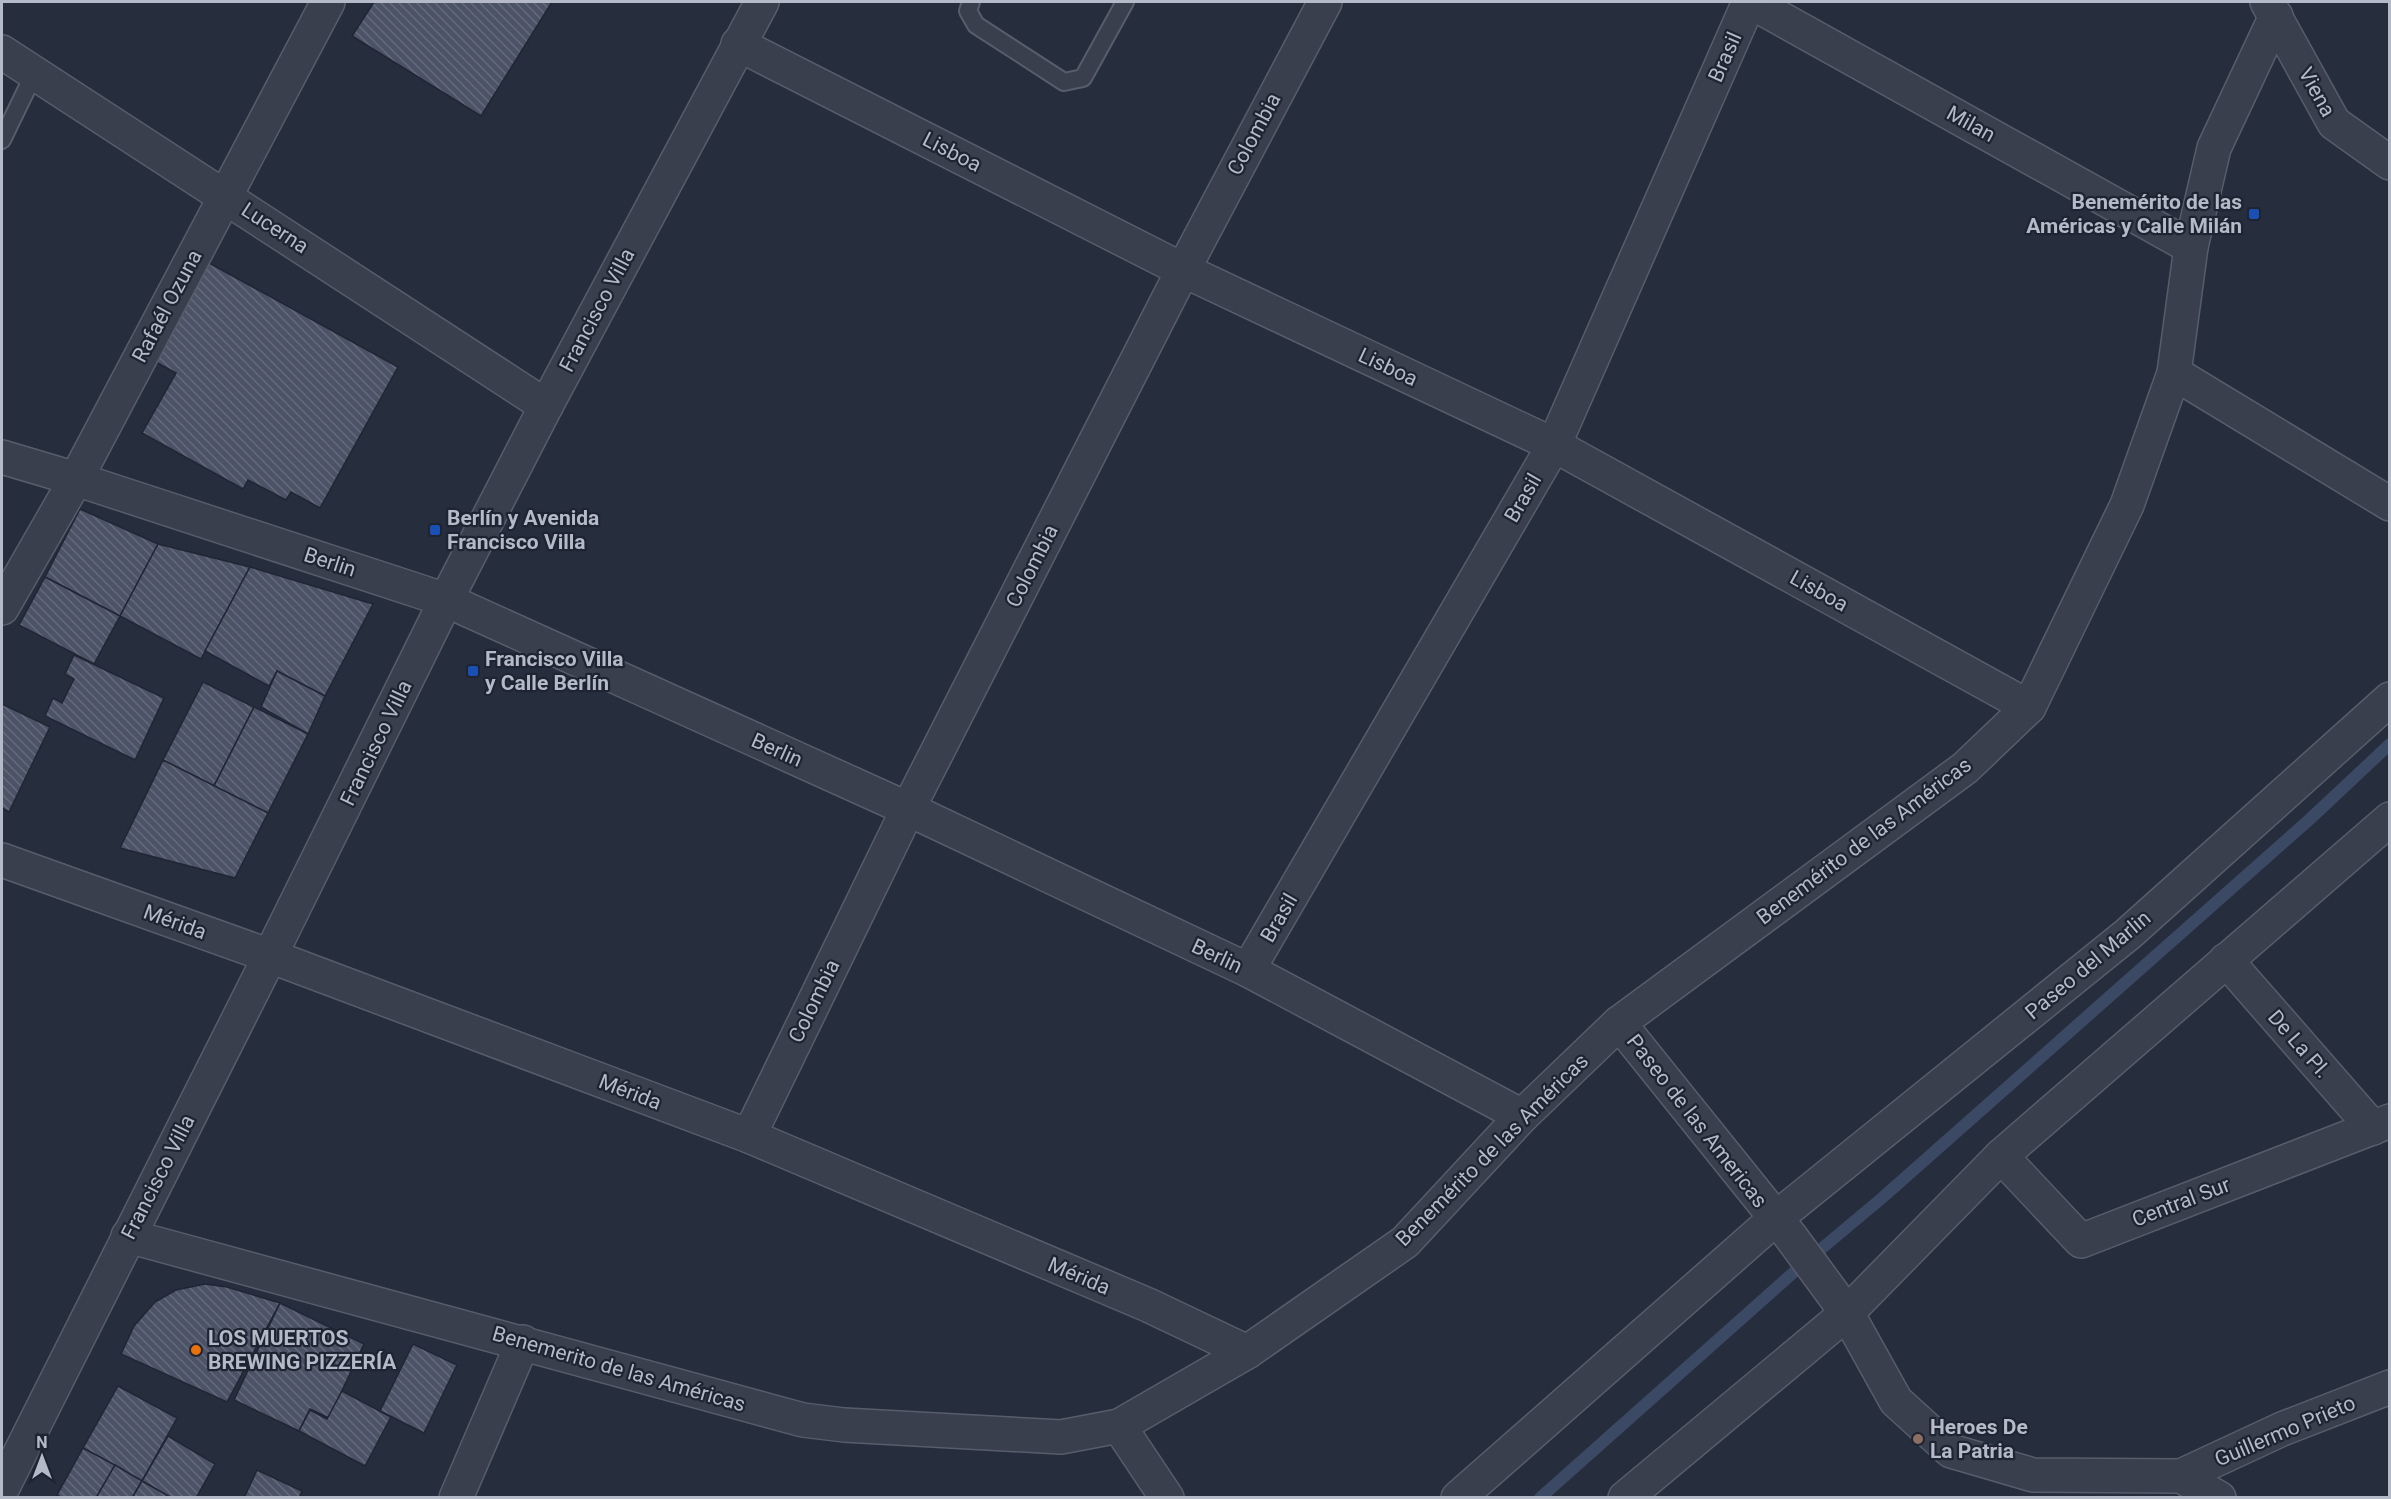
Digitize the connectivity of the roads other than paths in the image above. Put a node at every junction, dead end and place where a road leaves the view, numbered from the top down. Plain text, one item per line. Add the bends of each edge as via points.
1 (328, 2) edge
2 (762, 2) edge
3 (971, 2) edge
4 (1125, 2) edge
5 (1325, 2) edge
6 (1750, 2) edge
7 (2272, 9) edge
8 (738, 44) junction
9 (2, 52) edge
10 (34, 74) junction
11 (2, 140) edge
12 (2390, 163) edge
13 (225, 195) junction
14 (2191, 247) junction
15 (1183, 270) junction
16 (2174, 373) junction
17 (546, 406) junction
18 (1554, 446) junction
19 (2, 457) edge
20 (75, 479) junction
21 (2390, 504) edge
22 (446, 600) junction
23 (2, 608) edge
24 (2390, 699) edge
25 (2029, 707) junction
26 (908, 809) junction
27 (2390, 819) edge
28 (2, 860) edge
29 (270, 956) junction
30 (2226, 960) junction
31 (1248, 970) junction
32 (1619, 1023) junction
33 (1522, 1116) junction
34 (2381, 1124) edge
35 (748, 1136) junction
36 (2001, 1156) junction
37 (1783, 1228) junction
38 (128, 1236) junction
39 (1847, 1313) junction
40 (523, 1342) junction
41 (1247, 1352) junction
42 (2390, 1388) edge
43 (1119, 1426) junction
44 (2181, 1476) junction
45 (2, 1490) edge
46 (1158, 1495) edge
47 (456, 1497) edge
48 (1458, 1497) edge
49 (1625, 1497) edge
50 (2219, 1497) edge

1 - 13 street, Rafaél Ozuna
2 - 8 street, Francisco Villa
3 - 4 lane via 968,11 976,26 1064,82 1083,78
5 - 15 street, Colombia
6 - 14 street, Milan
6 - 18 street, Brasil
7 - 12 street, Viena via 2334,123
7 - 14 street, Benemérito de las Américas via 2214,148
8 - 15 street, Lisboa
8 - 17 street, Francisco Villa
9 - 10 street, Lucerna
10 - 11 lane
10 - 13 street, Lucerna
13 - 17 street, Lucerna
13 - 20 street, Rafaél Ozuna
14 - 16 street, Benemérito de las Américas
15 - 18 street, Lisboa
15 - 26 street, Colombia
16 - 21 street
16 - 25 street, Benemérito de las Américas via 2127,505
17 - 22 street, Francisco Villa
18 - 25 street, Lisboa
18 - 31 street, Brasil
19 - 20 street, Berlin
20 - 22 street, Berlin
20 - 23 street, Rafaél Ozuna
22 - 26 street, Berlin
22 - 29 street, Francisco Villa
24 - 37 street, Paseo del Marlin via 2128,934
25 - 32 street, Benemérito de las Américas via 1965,768
26 - 31 street, Berlin
26 - 35 street, Colombia
27 - 30 street
28 - 29 street, Mérida
29 - 35 street, Mérida
29 - 38 street, Francisco Villa
30 - 34 street, De La Pl.
30 - 36 street
31 - 33 street, Berlin
32 - 33 street, Benemérito de las Américas
32 - 37 street, Paseo de las Americas
33 - 41 street, Benemérito de las Américas via 1405,1242
34 - 36 street, Central Sur via 2081,1241
35 - 41 street, Mérida via 1148,1305
36 - 39 street
37 - 39 street, Paseo de las Americas
37 - 48 street, Paseo del Marlin
38 - 40 street, Benemerito de las Américas
38 - 45 street, Francisco Villa
39 - 44 street via 1896,1401 1951,1451 2033,1475
39 - 49 street
40 - 43 street, Benemerito de las Américas via 803,1420 1061,1437
40 - 47 street
41 - 43 street, Benemérito de las Américas
42 - 44 street, Guillermo Prieto via 2282,1429
43 - 46 street
44 - 50 street

